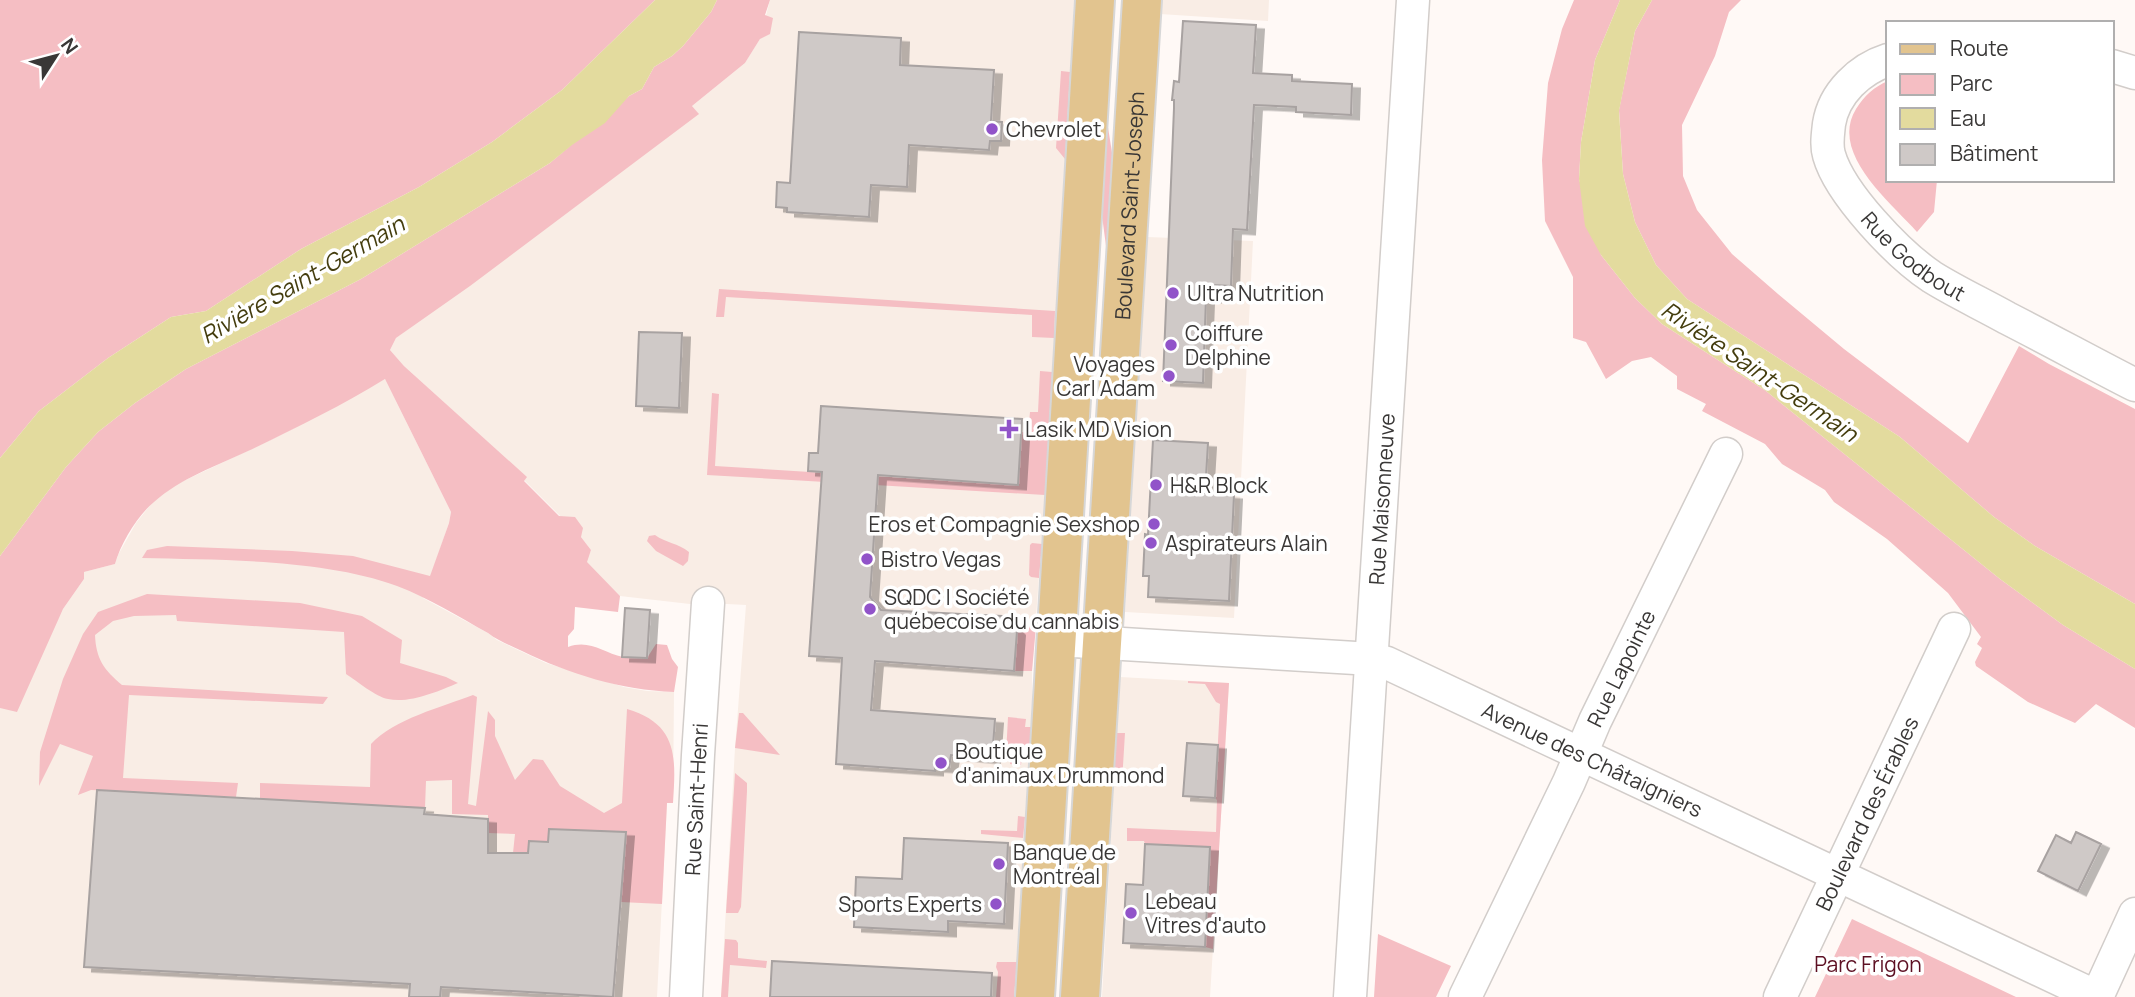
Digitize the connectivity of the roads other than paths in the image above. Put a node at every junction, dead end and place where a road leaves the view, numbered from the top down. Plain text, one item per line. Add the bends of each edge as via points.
1 (1095, 0) edge
2 (1142, 0) edge
3 (1413, 0) edge
4 (1886, 61) edge
5 (2114, 66) edge
6 (2135, 73) edge
7 (2135, 385) edge
8 (1726, 454) dead end
9 (708, 603) dead end
10 (1954, 629) dead end
11 (1058, 640) junction
12 (1103, 643) junction
13 (1371, 659) junction
14 (1581, 755) junction
15 (1839, 876) junction
16 (2135, 914) edge
17 (686, 997) edge
18 (1035, 997) edge
19 (1080, 997) edge
20 (1350, 997) edge
21 (1465, 997) edge
22 (1780, 997) edge
23 (2097, 997) edge

1 - 11 main road
2 - 12 main road, Boulevard Saint-Joseph
3 - 13 street, Rue Maisonneuve
4 - 7 street, Rue Godbout via 1848,85 1830,116 1827,136 1837,173 1864,211 1895,247 1932,276
5 - 6 street
8 - 14 street, Rue Lapointe
9 - 17 street, Rue Saint-Henri
10 - 15 street, Boulevard des Érables
11 - 12 street, Avenue des Châtaigniers
11 - 18 main road
12 - 13 street, Avenue des Châtaigniers
12 - 19 main road, Boulevard Saint-Joseph
13 - 14 street, Avenue des Châtaigniers via 1419,677
13 - 20 street, Rue Maisonneuve
14 - 15 street, Avenue des Châtaigniers
14 - 21 street, Rue Lapointe
15 - 22 street, Boulevard des Érables
15 - 23 street, Avenue des Châtaigniers
16 - 23 street

